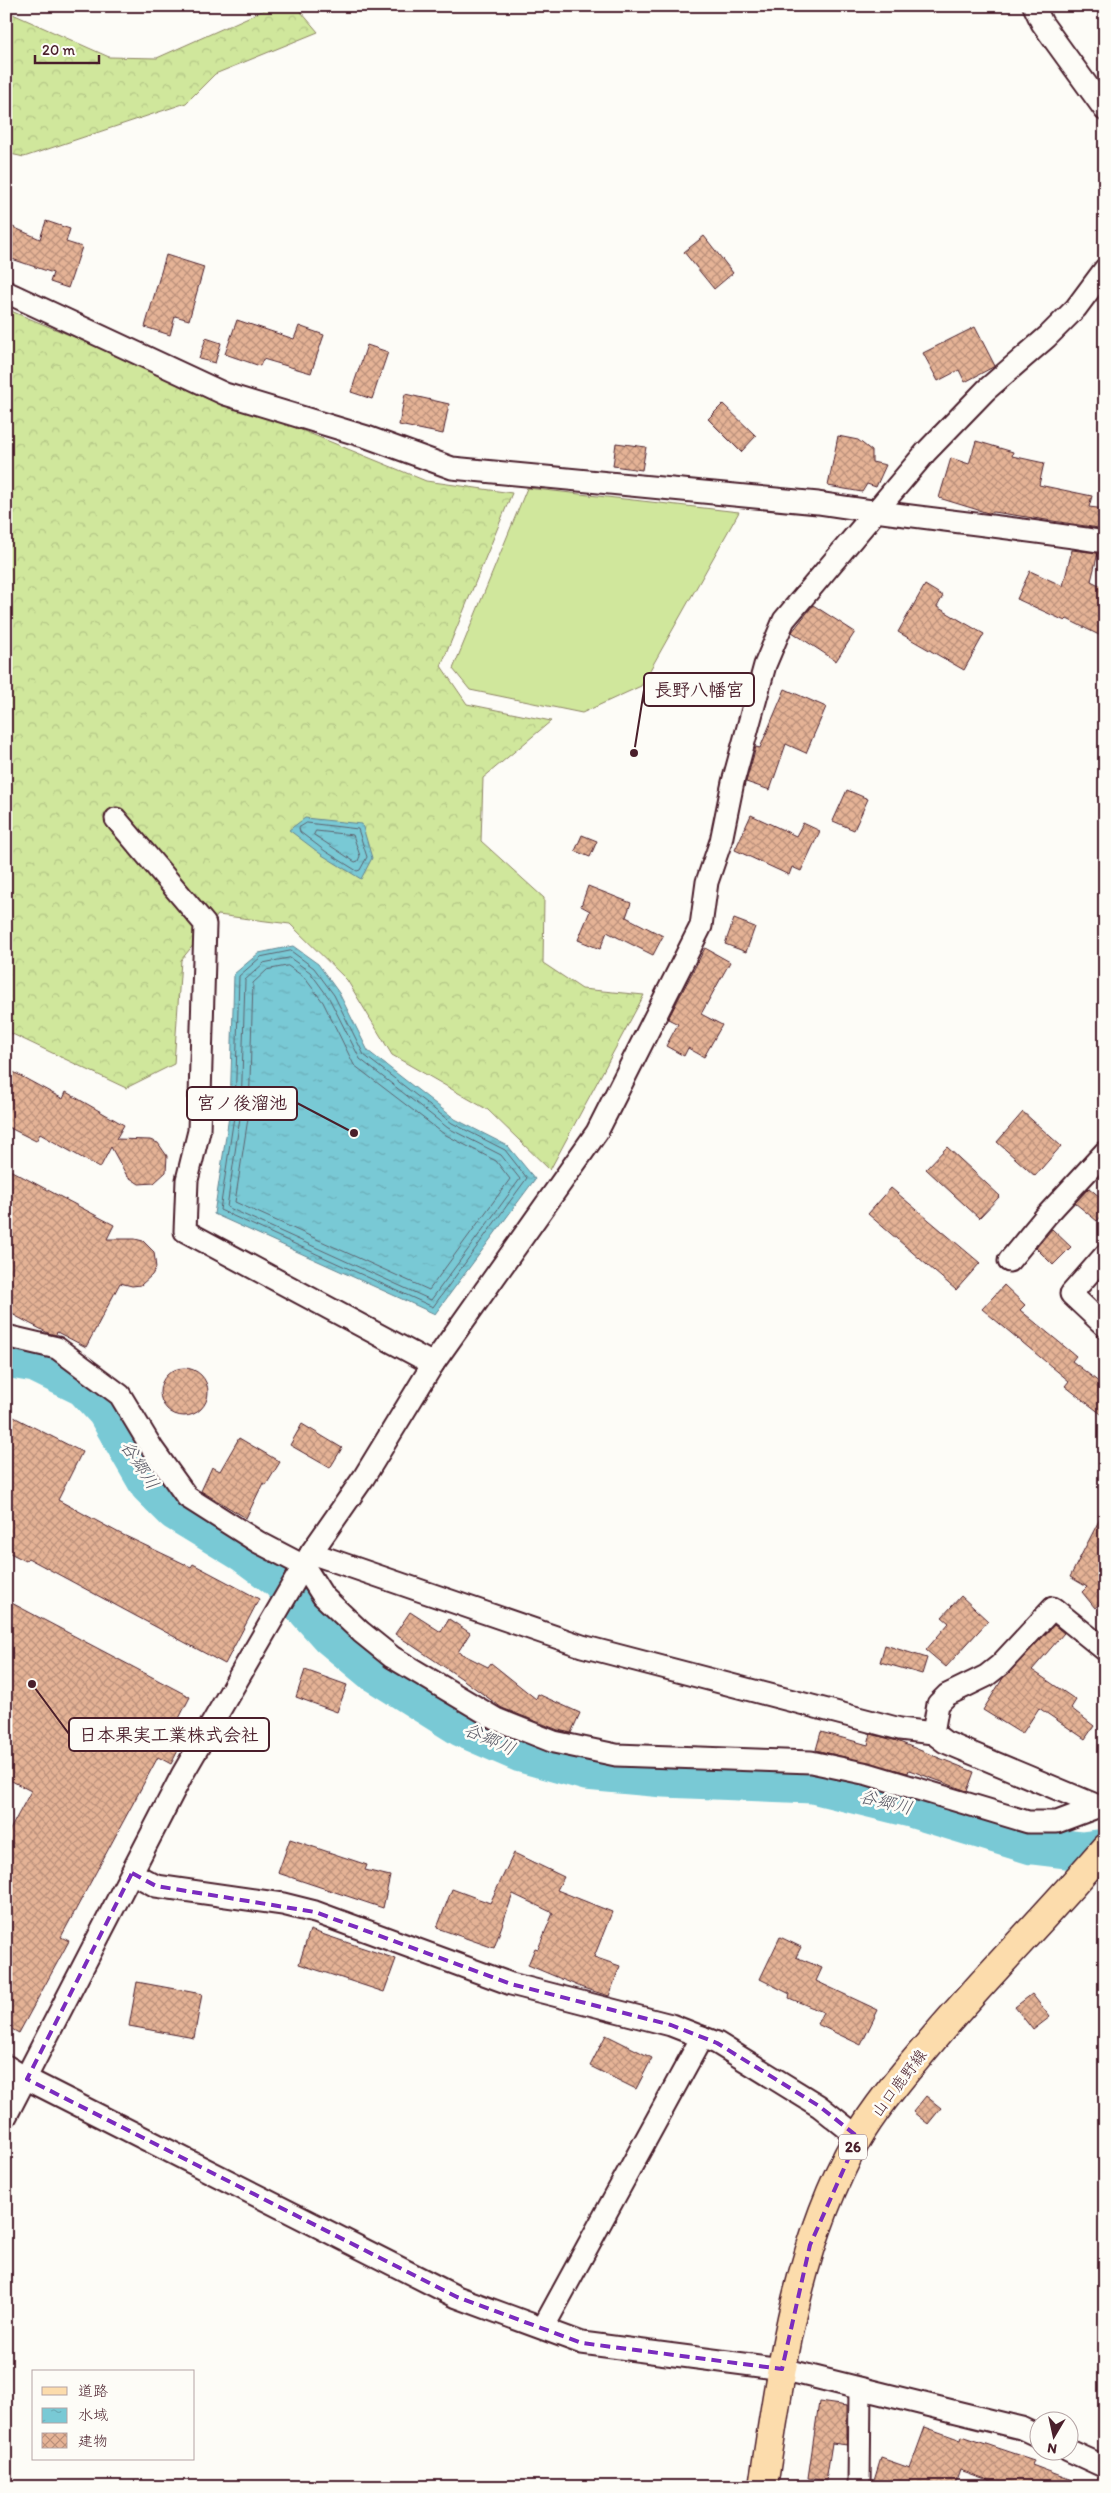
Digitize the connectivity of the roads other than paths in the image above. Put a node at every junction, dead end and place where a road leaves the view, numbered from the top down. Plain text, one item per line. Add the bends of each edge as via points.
1 (1034, 6) edge
2 (1105, 110) edge
3 (1105, 269) edge
4 (6, 292) edge
5 (874, 512) junction
6 (1105, 542) edge
7 (116, 819) dead end
8 (1105, 1152) edge
9 (1105, 1255) edge
10 (1009, 1261) dead end
11 (1105, 1326) edge
12 (6, 1336) edge
13 (434, 1364) junction
14 (304, 1565) junction
15 (1105, 1650) edge
16 (932, 1733) junction
17 (1102, 1805) edge
18 (1105, 1848) edge
19 (132, 1873) junction
20 (702, 2037) junction
21 (6, 2066) edge
22 (27, 2079) junction
23 (6, 2116) edge
24 (858, 2137) junction
25 (543, 2328) junction
26 (782, 2369) junction
27 (860, 2389) junction
28 (1028, 2431) edge
29 (1078, 2455) edge
30 (1105, 2467) edge
31 (763, 2487) edge
32 (859, 2487) edge

1 - 2 street via 1042,23
3 - 5 street via 1076,308 986,390
4 - 5 street via 225,394 367,437 452,468 818,503
5 - 6 street via 1026,529
5 - 13 street via 784,620 764,665 721,841 707,882 700,926 597,1132
7 - 13 street via 205,924 199,1131 187,1180 185,1231
8 - 10 street
9 - 11 street via 1071,1294
12 - 14 street via 57,1348 120,1395 187,1497 258,1542
13 - 14 street via 364,1477
14 - 16 street via 582,1646 900,1729
14 - 17 street via 323,1596 392,1657 496,1720 554,1742 616,1755 811,1762 868,1774 1028,1822 1057,1822
14 - 19 street via 182,1775
15 - 16 street via 1053,1608 1000,1665 986,1676 947,1695 938,1704
16 - 17 street via 945,1742
18 - 24 main road, 山口鹿野線 / 26 via 956,2010
19 - 20 street via 156,1886 283,1904 315,1912 511,1984 671,2025
19 - 22 street
20 - 24 street via 785,2084
20 - 25 street
21 - 22 street
22 - 23 street
22 - 25 street via 458,2297
24 - 26 main road, 山口鹿野線 / 26 via 834,2184 810,2245
25 - 26 street via 582,2343
26 - 27 street
26 - 31 main road, 山口鹿野線 / 26
27 - 28 street
27 - 32 street
29 - 30 street

